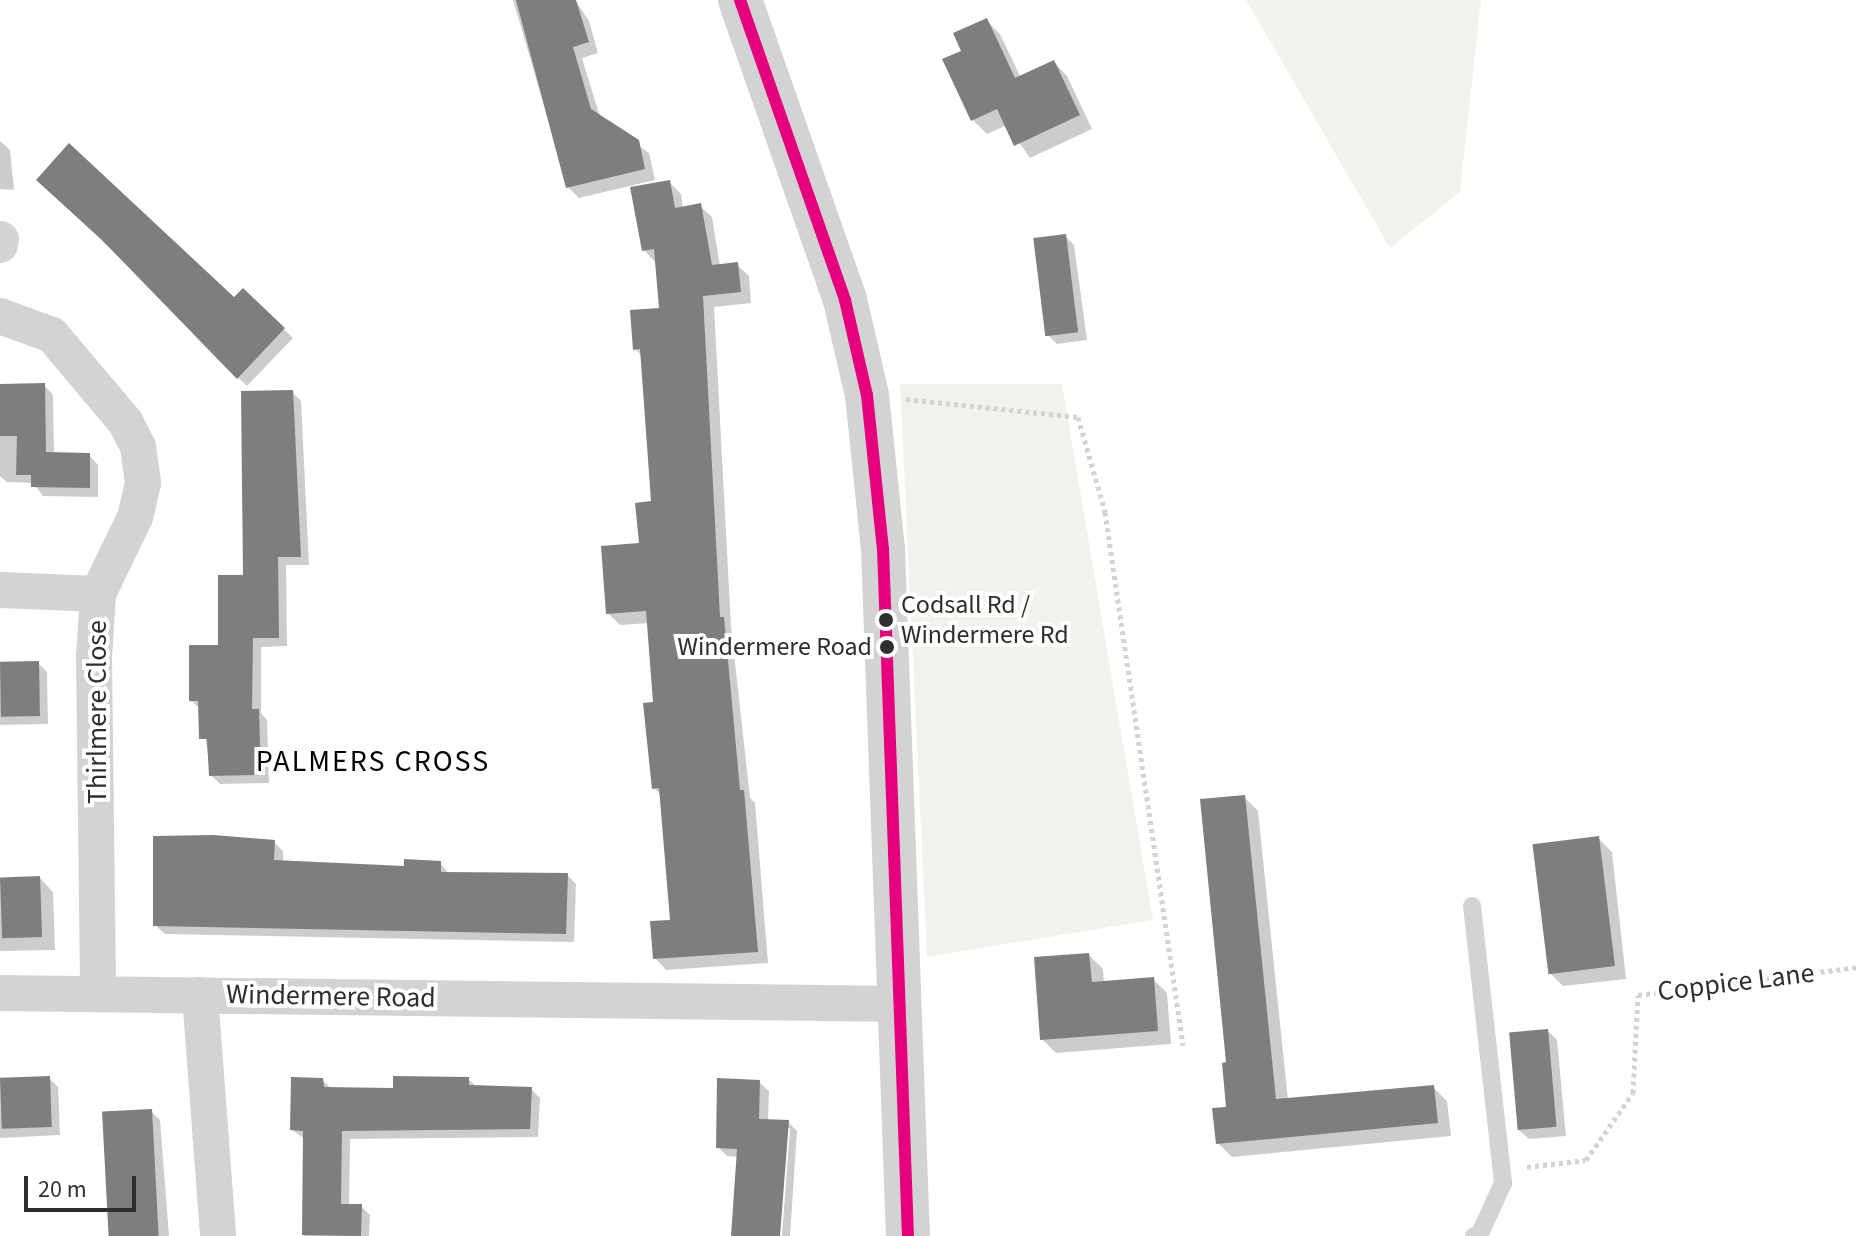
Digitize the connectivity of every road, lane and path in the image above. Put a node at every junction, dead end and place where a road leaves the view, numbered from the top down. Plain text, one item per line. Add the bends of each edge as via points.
1 (740, 0) edge
2 (0, 316) edge
3 (867, 395) junction
4 (0, 590) edge
5 (98, 594) junction
6 (1472, 906) dead end
7 (1859, 967) edge
8 (0, 993) edge
9 (98, 993) junction
10 (200, 995) junction
11 (903, 1004) junction
12 (1183, 1045) dead end
13 (1501, 1170) junction
14 (218, 1236) edge
15 (908, 1236) edge
16 (1474, 1236) edge

1 - 3 street via 845,300
2 - 5 street, Thirlmere Close via 52,335 126,423 138,447 143,483 135,517
3 - 11 street via 883,549
3 - 12 path via 1078,417 1105,512
4 - 5 street
5 - 9 street, Thirlmere Close
6 - 13 lane
7 - 13 path, Coppice Lane via 1638,995 1633,1093 1586,1160
8 - 9 street, Windermere Road
9 - 10 street, Windermere Road
10 - 11 street, Windermere Road
10 - 14 street
11 - 15 street
13 - 16 lane via 1503,1183 1479,1236

